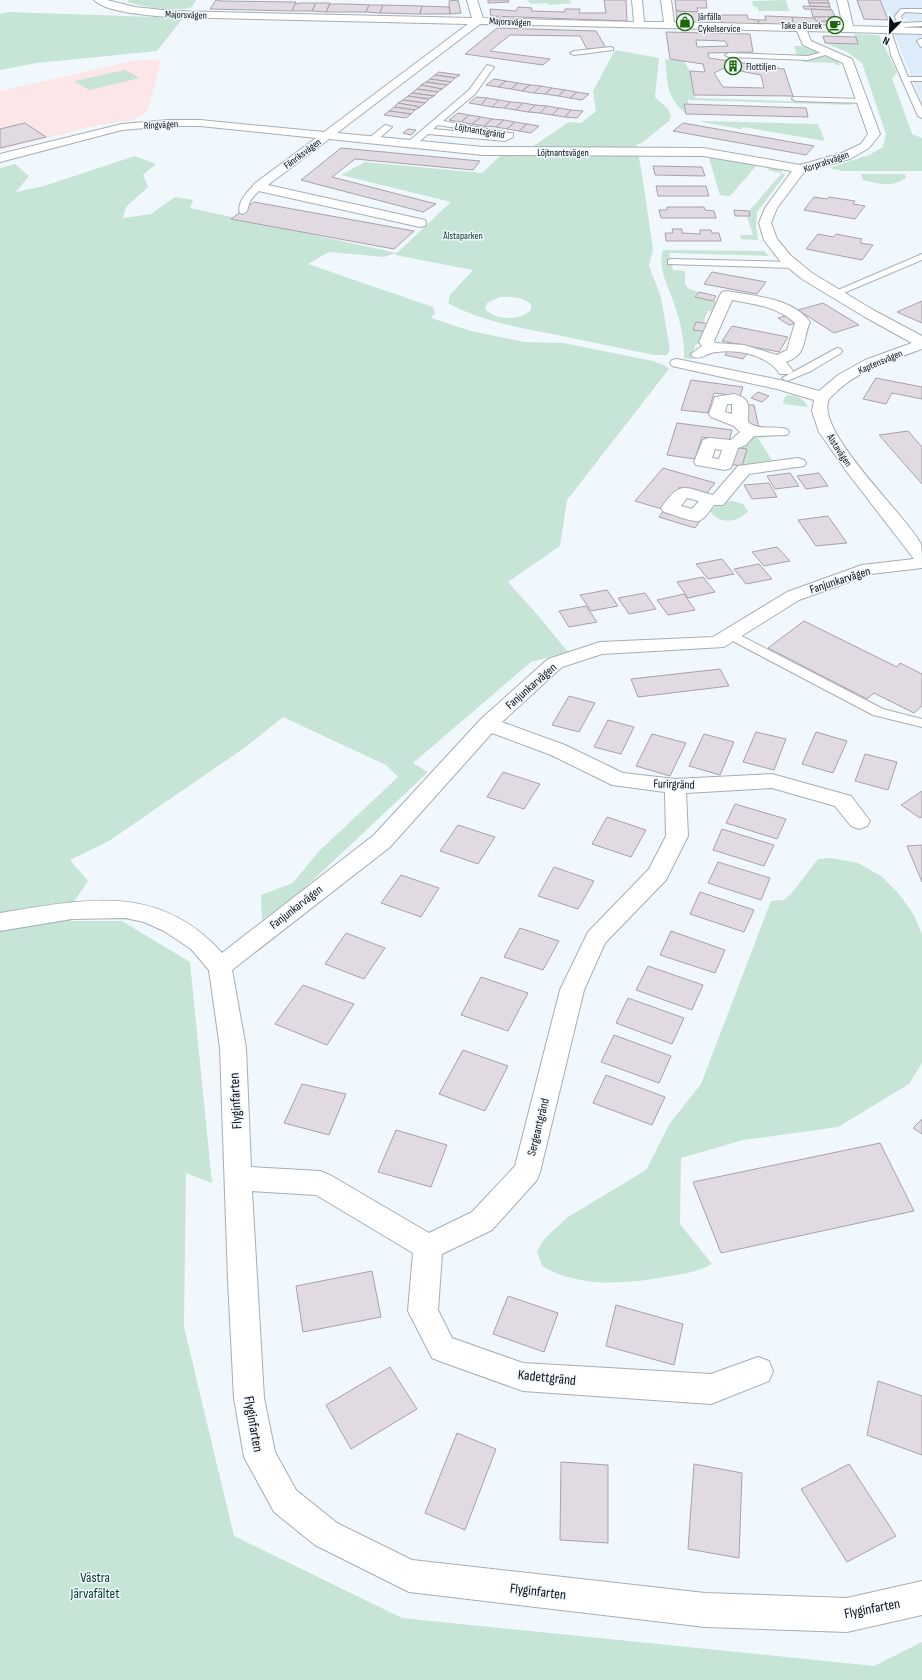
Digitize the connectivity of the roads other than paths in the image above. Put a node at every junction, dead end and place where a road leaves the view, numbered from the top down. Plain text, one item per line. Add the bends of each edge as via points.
1 (99, 0) edge
2 (472, 0) edge
3 (637, 0) edge
4 (666, 0) edge
5 (842, 0) edge
6 (922, 11) edge
7 (479, 20) junction
8 (922, 24) edge
9 (639, 25) junction
10 (669, 26) junction
11 (900, 28) junction
12 (801, 29) junction
13 (849, 30) junction
14 (888, 31) junction
15 (922, 31) edge
16 (922, 41) edge
17 (922, 45) edge
18 (611, 49) dead end
19 (830, 52) junction
20 (574, 53) dead end
21 (729, 55) dead end
22 (490, 67) dead end
23 (906, 79) junction
24 (922, 80) edge
25 (796, 99) dead end
26 (863, 101) junction
27 (922, 116) edge
28 (437, 122) junction
29 (388, 126) dead end
30 (425, 131) junction
31 (326, 135) junction
32 (372, 140) junction
33 (411, 144) junction
34 (0, 158) edge
35 (800, 169) junction
36 (258, 187) junction
37 (242, 210) dead end
38 (420, 223) dead end
39 (922, 257) edge
40 (671, 262) dead end
41 (794, 265) junction
42 (836, 293) junction
43 (922, 343) edge
44 (711, 347) junction
45 (836, 351) dead end
46 (777, 360) junction
47 (677, 362) dead end
48 (692, 366) junction
49 (789, 383) junction
50 (822, 397) junction
51 (781, 432) dead end
52 (731, 446) junction
53 (798, 463) dead end
54 (725, 465) junction
55 (744, 470) junction
56 (710, 499) dead end
57 (922, 557) edge
58 (922, 563) edge
59 (730, 634) junction
60 (922, 723) edge
61 (488, 724) junction
62 (675, 786) junction
63 (859, 821) dead end
64 (0, 922) edge
65 (220, 967) junction
66 (239, 1178) junction
67 (428, 1247) junction
68 (758, 1371) dead end
69 (922, 1598) edge

1 - 7 street, Majorsvägen via 117,7 165,13
2 - 7 street
3 - 9 street
4 - 10 street
5 - 13 street
6 - 11 lane via 903,10 898,16
7 - 9 street, Majorsvägen
7 - 31 street, Fänriksvägen
8 - 11 lane
9 - 10 street, Majorsvägen
10 - 12 street, Majorsvägen
11 - 14 street, Majorsvägen
11 - 15 street, Majorsvägen
12 - 13 street, Majorsvägen
12 - 19 street, Korpralsvägen via 807,43
13 - 14 street, Majorsvägen
14 - 23 lane
16 - 17 lane
18 - 20 lane
19 - 21 lane via 808,58
19 - 26 street, Korpralsvägen via 848,61
22 - 28 lane, Löjtnantsgränd via 472,92
23 - 24 lane
23 - 27 lane
25 - 26 lane
26 - 35 street, Korpralsvägen via 874,134 865,146 846,156
28 - 30 lane, Löjtnantsgränd
28 - 30 lane, Löjtnantsgränd via 510,135 505,139
29 - 32 lane
30 - 33 lane, Löjtnantsgränd
31 - 32 street, Löjtnantsvägen
31 - 34 street, Ringvägen via 200,123 151,124 98,132
31 - 36 street, Fänriksvägen
32 - 33 street, Löjtnantsvägen
33 - 35 street, Löjtnantsvägen via 483,151 703,152
35 - 41 street, Korpralsvägen via 771,208 765,223 771,240
36 - 37 lane via 247,199
36 - 38 street
39 - 42 lane
40 - 41 lane
41 - 42 street, Korpralsvägen
42 - 43 street, Korpralsvägen
43 - 50 street, Kaptensvägen via 870,363 844,378
44 - 46 street via 724,346 763,354
44 - 46 street via 706,342 726,295 778,306 803,322 799,328 798,345 793,353
44 - 48 street via 700,351
45 - 49 lane
46 - 49 street via 785,368
47 - 48 street
48 - 49 street
49 - 50 street
50 - 57 street, Ålstavägen via 820,411 827,432
51 - 52 street via 744,427 740,443
52 - 54 street
52 - 54 street via 709,443 702,462
53 - 55 street
54 - 55 street
55 - 56 street via 717,501
58 - 59 street, Fanjunkarvägen via 868,569 793,596
59 - 60 lane via 878,712
59 - 61 street, Fanjunkarvägen via 717,643 600,648 555,663
61 - 62 street, Furirgränd via 558,750 619,780
61 - 65 street, Fanjunkarvägen via 382,840
62 - 63 street, Furirgränd via 772,781 843,801
62 - 67 street, Sergeantgränd via 677,836 658,874 596,938 572,990 527,1172 482,1221
64 - 65 street via 72,910 125,909 150,915 172,925 199,943
65 - 66 street, Flyginfarten via 233,1048
66 - 67 street via 320,1183
66 - 69 street, Flyginfarten via 249,1398 260,1457 285,1501 326,1534 409,1576 705,1610 847,1615
67 - 68 street, Kadettgränd via 423,1311 442,1348 523,1377 711,1389

